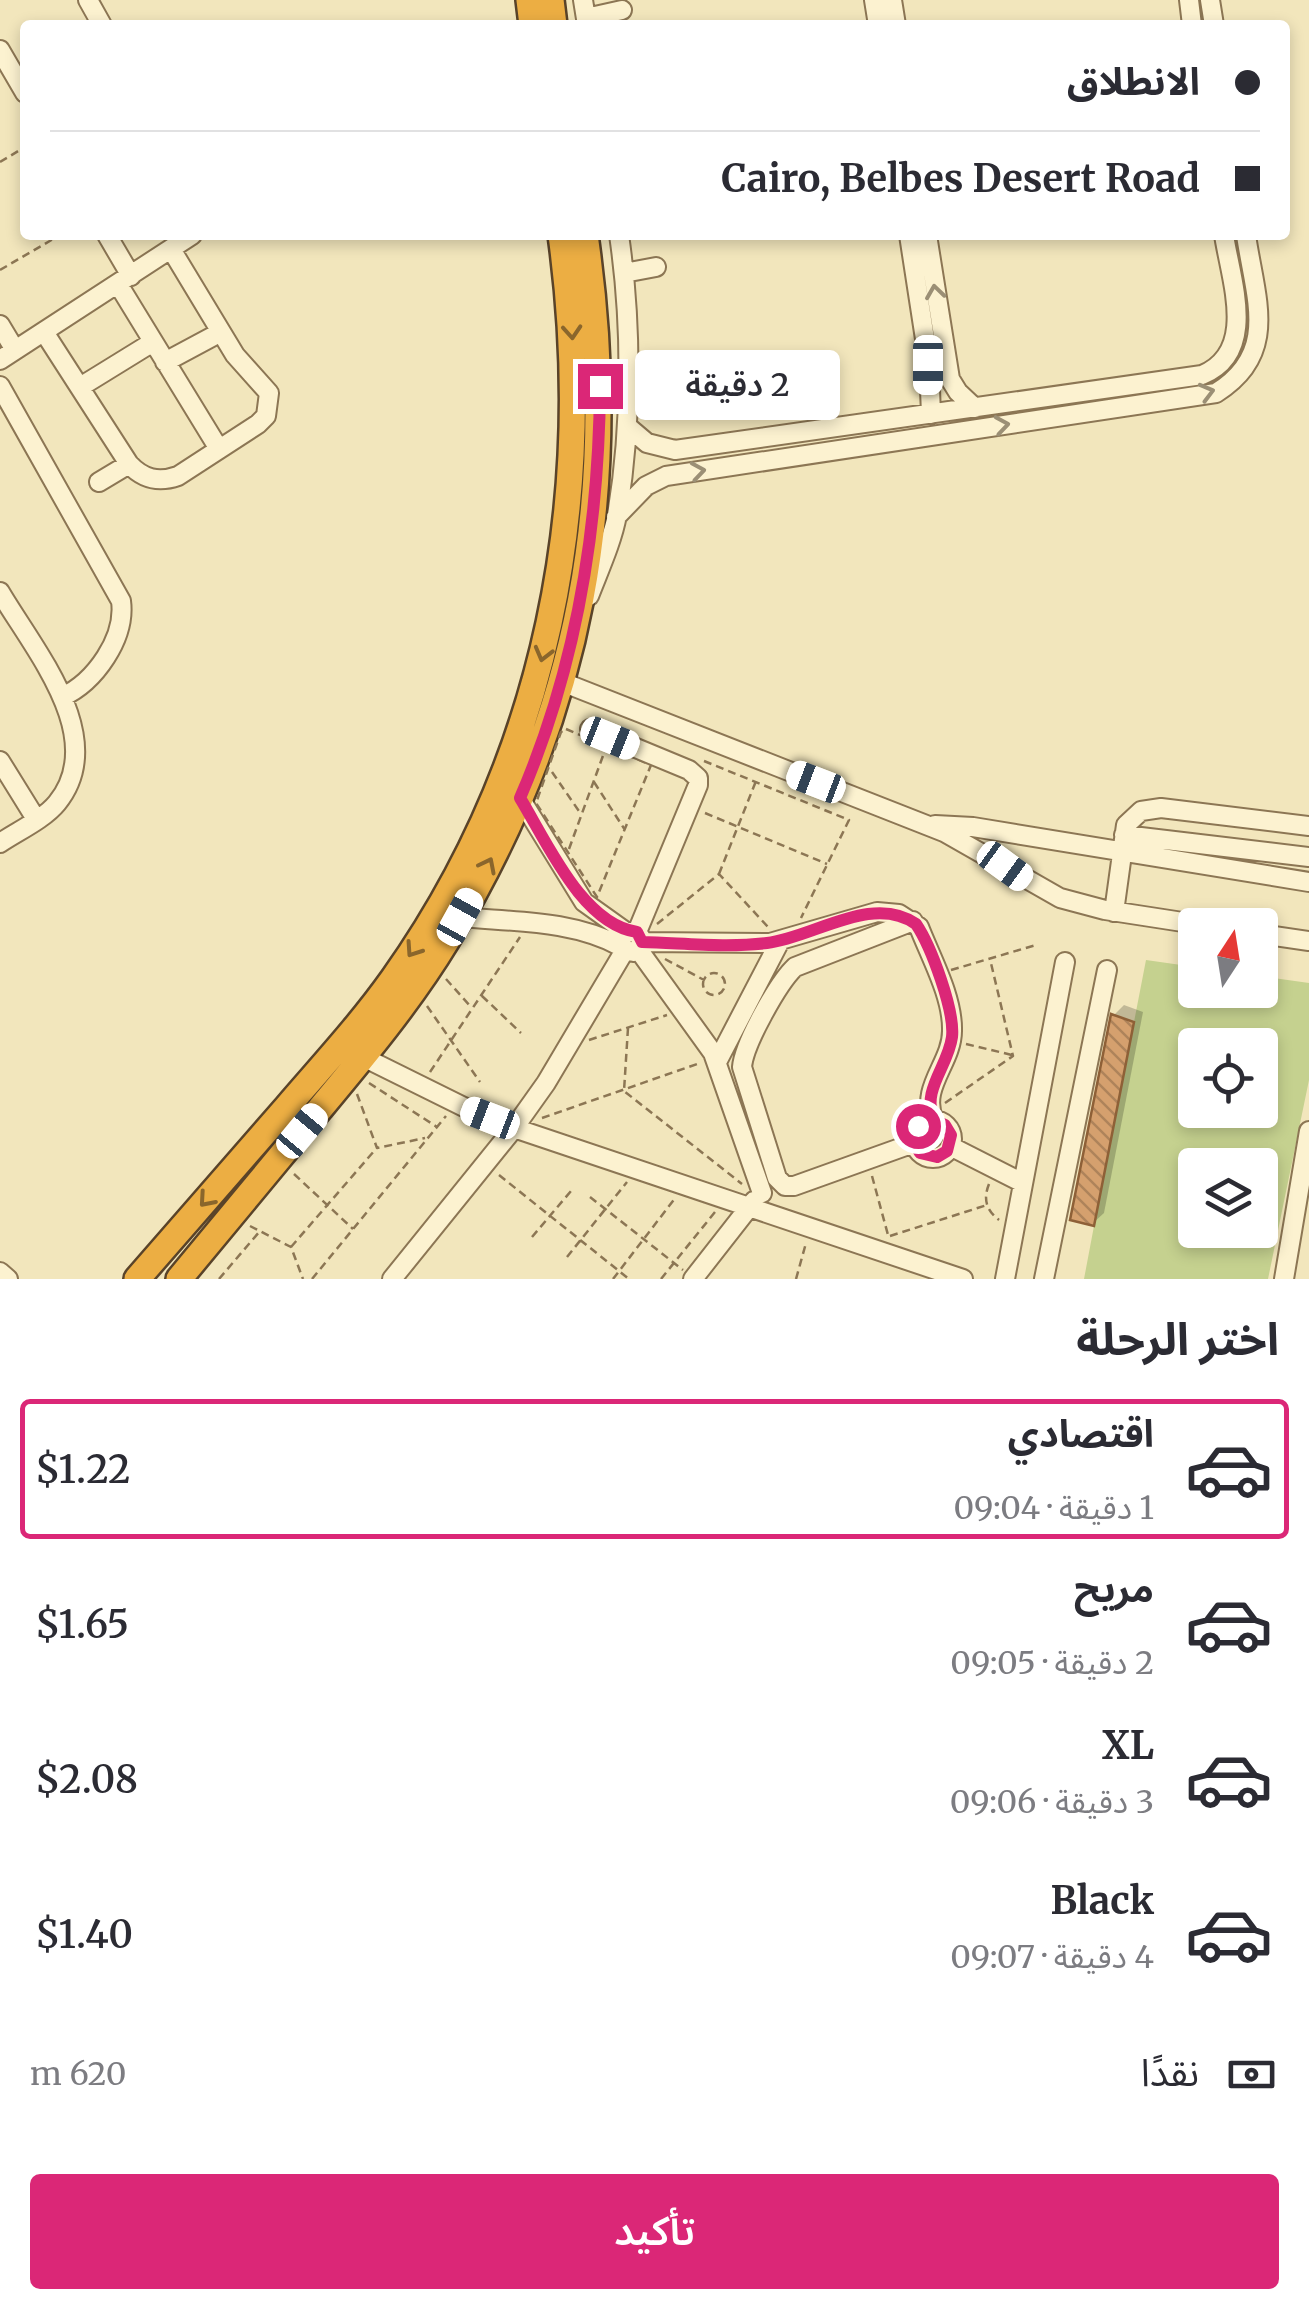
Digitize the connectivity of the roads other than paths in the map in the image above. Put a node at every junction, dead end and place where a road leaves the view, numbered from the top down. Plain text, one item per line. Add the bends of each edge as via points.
1 (622, 10) dead end
2 (585, 14) edge
3 (0, 50) edge
4 (14, 86) edge
5 (109, 240) edge
6 (185, 240) edge
7 (562, 240) edge
8 (586, 240) edge
9 (619, 240) edge
10 (910, 240) edge
11 (928, 240) edge
12 (1225, 240) edge
13 (1247, 240) edge
14 (171, 250) junction
15 (656, 267) dead end
16 (624, 274) junction
17 (124, 280) junction
18 (0, 325) edge
19 (44, 332) junction
20 (221, 332) junction
21 (152, 342) junction
22 (8, 355) edge
23 (166, 362) junction
24 (953, 384) junction
25 (1134, 384) junction
26 (0, 386) edge
27 (80, 387) junction
28 (928, 388) junction
29 (1106, 388) junction
30 (1140, 404) junction
31 (975, 408) junction
32 (1111, 409) junction
33 (931, 414) junction
34 (627, 426) junction
35 (657, 447) junction
36 (219, 449) junction
37 (129, 464) junction
38 (656, 480) junction
39 (99, 482) dead end
40 (616, 517) junction
41 (0, 592) edge
42 (572, 644) junction
43 (562, 682) junction
44 (62, 697) junction
45 (590, 729) dead end
46 (0, 761) edge
47 (520, 798) junction
48 (36, 818) junction
49 (925, 825) junction
50 (1309, 826) edge
51 (0, 844) edge
52 (1123, 844) junction
53 (1309, 857) edge
54 (1309, 882) edge
55 (584, 902) junction
56 (1114, 912) junction
57 (460, 917) junction
58 (913, 921) junction
59 (1178, 921) edge
60 (572, 928) junction
61 (1278, 937) edge
62 (785, 939) junction
63 (1309, 941) edge
64 (634, 942) junction
65 (1065, 962) dead end
66 (1107, 970) dead end
67 (716, 1060) junction
68 (360, 1068) junction
69 (932, 1116) junction
70 (514, 1128) junction
71 (1309, 1131) edge
72 (914, 1143) junction
73 (950, 1146) junction
74 (776, 1174) junction
75 (1023, 1184) junction
76 (756, 1199) junction
77 (0, 1272) edge
78 (693, 1278) edge
79 (8, 1279) edge
80 (137, 1279) edge
81 (179, 1279) edge
82 (392, 1279) edge
83 (963, 1279) edge
84 (1005, 1279) edge
85 (1044, 1279) edge
86 (1284, 1279) edge

1 - 2 street
3 - 4 street
5 - 17 street
6 - 14 street
7 -> 80 highway via 574,390 568,516 546,642 509,762 456,878 392,982
8 - 42 highway via 600,451
9 - 16 street
10 - 28 street
24 -> 11 street
12 - 25 street via 1238,325 1228,356 1202,374
30 -> 13 street via 1216,393 1249,364 1259,326
14 - 17 street
14 - 20 street
15 - 16 street
16 - 34 street
17 - 19 street
17 - 21 street
18 - 22 street
19 - 22 street
19 - 27 street
20 - 23 street
20 - 36 street via 263,383 270,405 258,424
21 - 23 street
21 - 27 street
23 - 36 street
24 - 28 street via 942,394
24 - 31 street
25 - 29 street
25 - 30 street
26 - 44 street via 121,601 120,628 98,668
27 - 37 street
28 - 33 street
29 - 31 street
29 - 32 street via 1114,396
30 - 32 street
31 - 33 street
38 -> 32 street
33 - 35 street via 676,450
34 - 35 street
34 - 40 street
35 - 38 street via 651,464
36 - 37 street via 167,480 146,478
37 - 39 street
38 - 40 street
40 - 42 street
41 - 44 street
42 - 43 highway
43 - 47 highway
43 - 49 street
44 - 48 street via 75,732 75,766 55,806
45 - 64 street via 689,770 698,782
46 - 48 street
47 - 55 street via 565,859
57 -> 47 highway
48 - 51 street
49 - 52 street
49 - 56 street via 1043,890
50 - 52 street via 1154,807 1135,814
52 - 53 street
52 - 54 street
52 - 56 street
55 - 60 street
55 - 64 street
56 - 59 street
57 - 60 street
57 - 68 highway
58 - 62 street via 877,912
58 - 69 street via 951,1015 952,1041 930,1094
58 - 74 street via 795,967 746,1050 743,1072
60 - 64 street
61 - 63 street
62 - 64 street via 749,945
62 - 67 street
64 - 67 street
64 - 70 street
65 - 75 street
66 - 85 street
67 - 76 street
68 - 70 street via 421,1086
68 - 81 highway
69 - 72 street via 918,1126
69 - 73 street via 949,1129
70 - 76 street via 726,1199
70 - 82 street
71 - 86 street
72 - 73 street via 931,1158
72 - 74 street via 794,1186 781,1184
73 - 75 street
74 - 76 street
75 - 84 street
76 - 78 street
76 - 83 street via 810,1228
77 - 79 street

